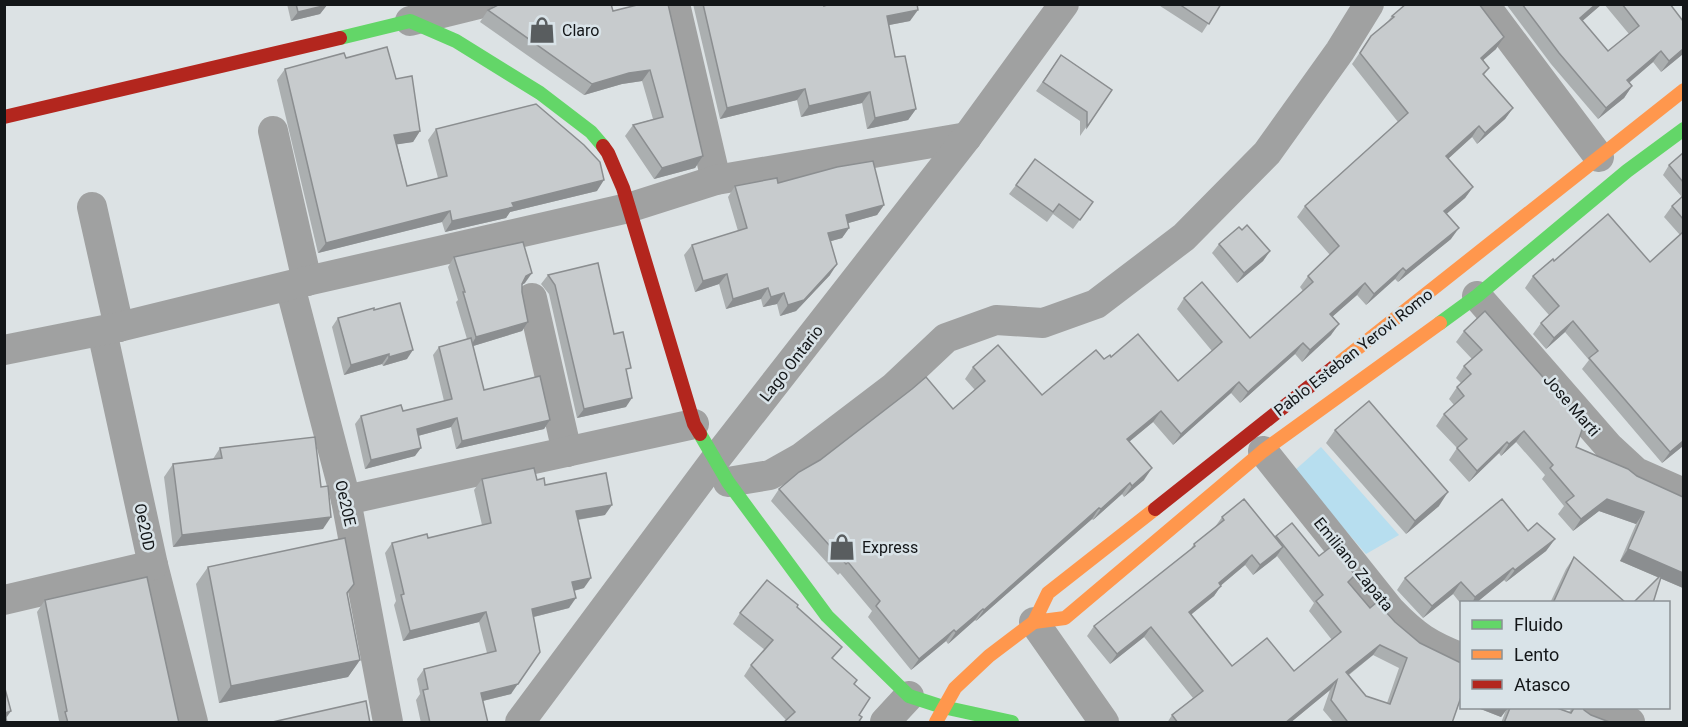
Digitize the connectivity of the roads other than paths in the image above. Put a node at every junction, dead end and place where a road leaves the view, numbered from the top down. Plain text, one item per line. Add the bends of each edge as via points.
1 (675, 4) edge
2 (1064, 4) edge
3 (1369, 4) edge
4 (1484, 4) edge
5 (469, 6) edge
6 (410, 21) junction
7 (1683, 90) edge
8 (4, 117) edge
9 (1683, 129) edge
10 (273, 131) dead end
11 (967, 137) junction
12 (1608, 168) junction
13 (716, 180) junction
14 (92, 207) dead end
15 (628, 208) junction
16 (299, 283) junction
17 (1477, 296) junction
18 (532, 298) dead end
19 (111, 329) junction
20 (4, 350) edge
21 (694, 424) junction
22 (567, 452) junction
23 (1263, 452) junction
24 (722, 471) junction
25 (1683, 493) edge
26 (346, 500) junction
27 (153, 565) junction
28 (4, 600) edge
29 (1034, 622) junction
30 (1460, 657) edge
31 (909, 696) junction
32 (944, 707) junction
33 (1594, 709) edge
34 (192, 723) edge
35 (388, 723) edge
36 (520, 723) edge
37 (885, 723) edge
38 (936, 723) edge
39 (1012, 723) edge
40 (1104, 723) edge
41 (1630, 723) edge

1 - 13 street
2 - 11 street, Lago Ontario
3 - 24 street via 1267,153 1184,237 1096,304 1043,323 996,320 946,338 894,387 802,457 770,475
4 - 12 street
5 - 6 street
6 - 8 street
6 - 15 street via 456,41 540,93 591,132 614,163
7 - 12 street, Pablo Esteban Yerovi Romo
9 - 12 street, Pablo Esteban Yerovi Romo
10 - 16 street, Oe20E
11 - 13 street
11 - 24 street, Lago Ontario
12 - 17 street, Pablo Esteban Yerovi Romo
12 - 29 street, Pablo Esteban Yerovi Romo via 1048,593
13 - 15 street
14 - 19 street, Oe20D
15 - 16 street
15 - 21 street
16 - 19 street
16 - 26 street, Oe20E
17 - 23 street, Pablo Esteban Yerovi Romo
17 - 25 street, Jose Marti via 1608,447 1636,472
18 - 22 street
19 - 20 street
19 - 27 street, Oe20D
21 - 22 street
21 - 24 street
22 - 26 street
23 - 29 street, Pablo Esteban Yerovi Romo via 1065,618
23 - 30 street, Emiliano Zapata via 1412,633
24 - 31 street via 827,616
24 - 36 street, Lago Ontario
26 - 35 street, Oe20E
27 - 28 street
27 - 34 street, Oe20D
29 - 32 street, Pablo Esteban Yerovi Romo via 955,688
29 - 40 street
31 - 32 street
31 - 37 street
32 - 38 street, Pablo Esteban Yerovi Romo
32 - 39 street
33 - 41 street

